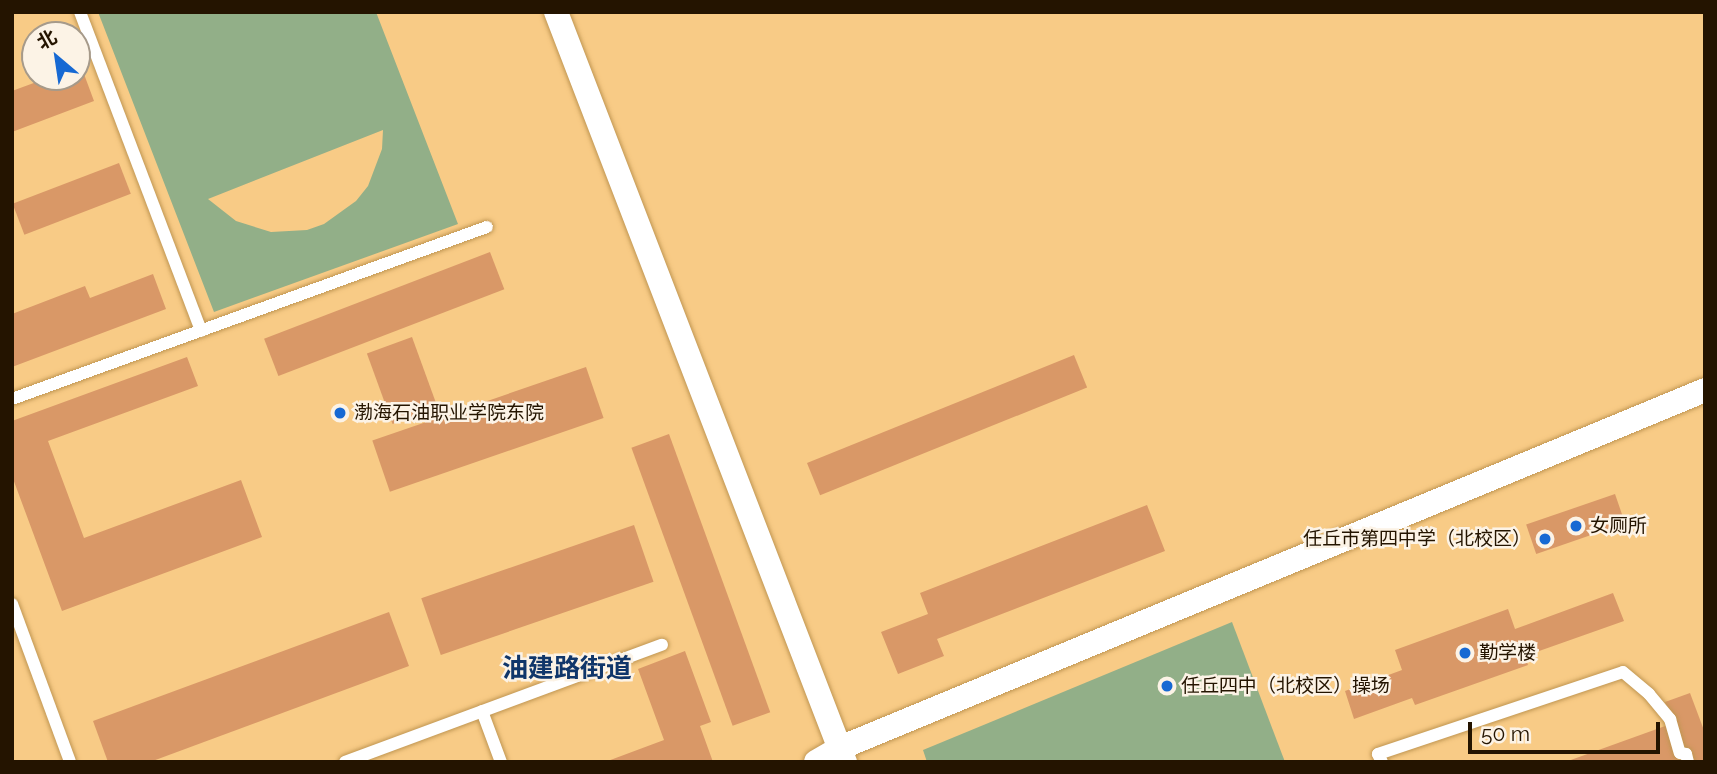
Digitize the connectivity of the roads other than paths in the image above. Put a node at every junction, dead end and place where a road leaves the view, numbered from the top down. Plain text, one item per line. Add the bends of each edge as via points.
1 (79, 12) edge
2 (556, 12) edge
3 (487, 226) dead end
4 (201, 331) junction
5 (1705, 390) edge
6 (12, 399) edge
7 (12, 604) edge
8 (662, 645) dead end
9 (482, 711) junction
10 (842, 755) edge
11 (70, 762) edge
12 (345, 762) edge
13 (501, 762) edge
14 (816, 762) edge
15 (1382, 762) edge
16 (1688, 762) edge

1 - 4 lane
2 - 10 street
3 - 4 lane
4 - 6 lane
5 - 10 street
7 - 11 lane
8 - 9 lane
9 - 12 lane
9 - 13 lane
10 - 14 street
15 - 16 lane via 1378,754 1623,672 1670,719 1680,753 1686,754

